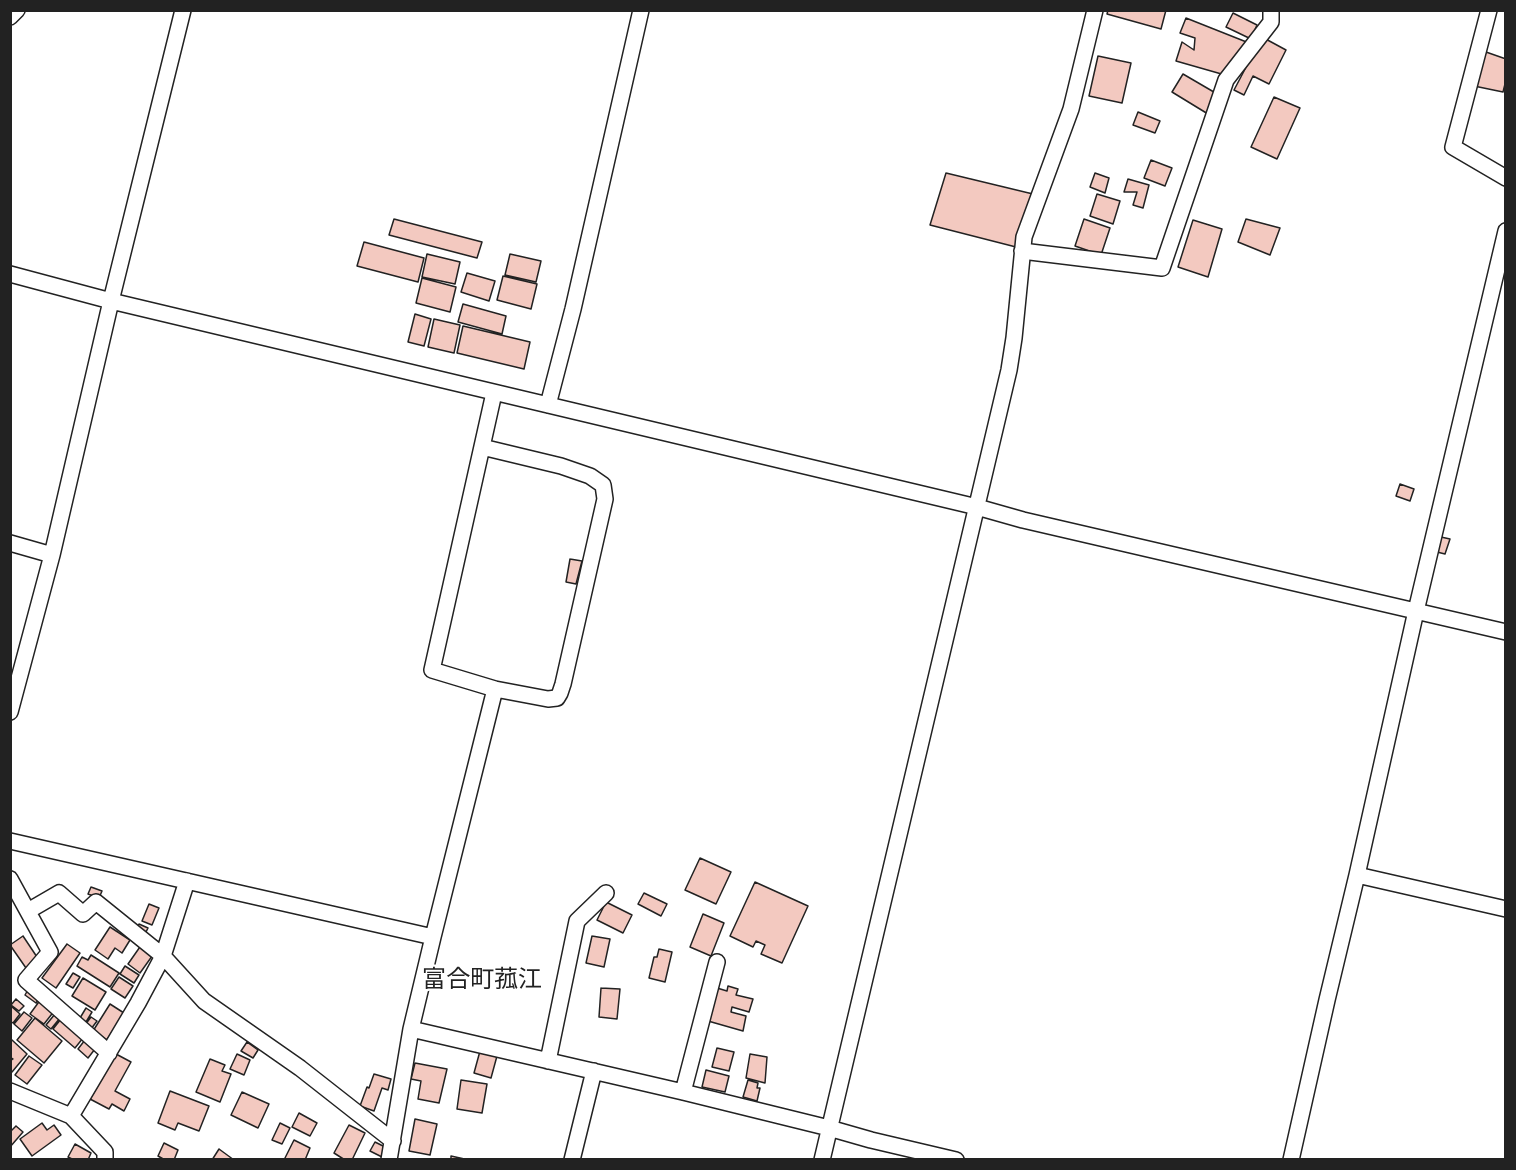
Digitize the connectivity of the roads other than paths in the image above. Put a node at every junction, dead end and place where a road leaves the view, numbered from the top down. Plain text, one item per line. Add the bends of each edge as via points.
1 (17, 10) edge
2 (183, 10) edge
3 (641, 10) edge
4 (1095, 10) edge
5 (1271, 10) edge
6 (1489, 10) edge
7 (10, 17) edge
8 (1506, 178) edge
9 (1506, 231) edge
10 (1022, 251) junction
11 (10, 274) edge
12 (111, 301) junction
13 (494, 393) junction
14 (548, 405) junction
15 (482, 447) junction
16 (977, 507) junction
17 (10, 543) edge
18 (52, 555) junction
19 (1416, 611) junction
20 (1506, 632) edge
21 (495, 689) junction
22 (10, 712) edge
23 (10, 841) edge
24 (1357, 875) junction
25 (10, 879) edge
26 (187, 881) junction
27 (606, 893) dead end
28 (1506, 909) edge
29 (28, 911) junction
30 (433, 937) junction
31 (163, 956) junction
32 (717, 962) dead end
33 (411, 1029) junction
34 (109, 1053) junction
35 (548, 1060) junction
36 (594, 1071) junction
37 (10, 1091) edge
38 (683, 1092) junction
39 (71, 1116) junction
40 (829, 1128) junction
41 (393, 1141) junction
42 (105, 1160) edge
43 (389, 1160) edge
44 (572, 1160) edge
45 (822, 1160) edge
46 (956, 1160) edge
47 (1291, 1160) edge

1 - 7 street
2 - 12 street
3 - 14 street
4 - 10 street via 1071,109 1030,217
5 - 10 street via 1271,22 1226,80 1162,268
6 - 8 street via 1453,147
9 - 19 street
10 - 16 street via 1009,370
11 - 12 street
12 - 13 street
12 - 18 street
13 - 14 street
13 - 15 street
14 - 16 street
15 - 21 street via 432,670
15 - 21 street via 590,476 603,485 605,499 560,693 548,699
16 - 19 street
16 - 40 street
17 - 18 street
18 - 22 street
19 - 20 street
19 - 24 street
21 - 30 street
23 - 26 street
24 - 28 street
24 - 47 street
25 - 29 street
26 - 30 street
26 - 31 street
27 - 35 street via 577,921
29 - 31 street via 59,892 83,914 96,902
29 - 34 street via 50,952 26,980
30 - 33 street
31 - 34 street
31 - 41 street via 204,1001 300,1068
32 - 38 street
33 - 35 street
33 - 41 street
34 - 39 street
35 - 36 street
36 - 38 street
36 - 44 street
37 - 39 street
38 - 40 street
39 - 42 street via 105,1152
40 - 45 street
40 - 46 street
41 - 43 street

